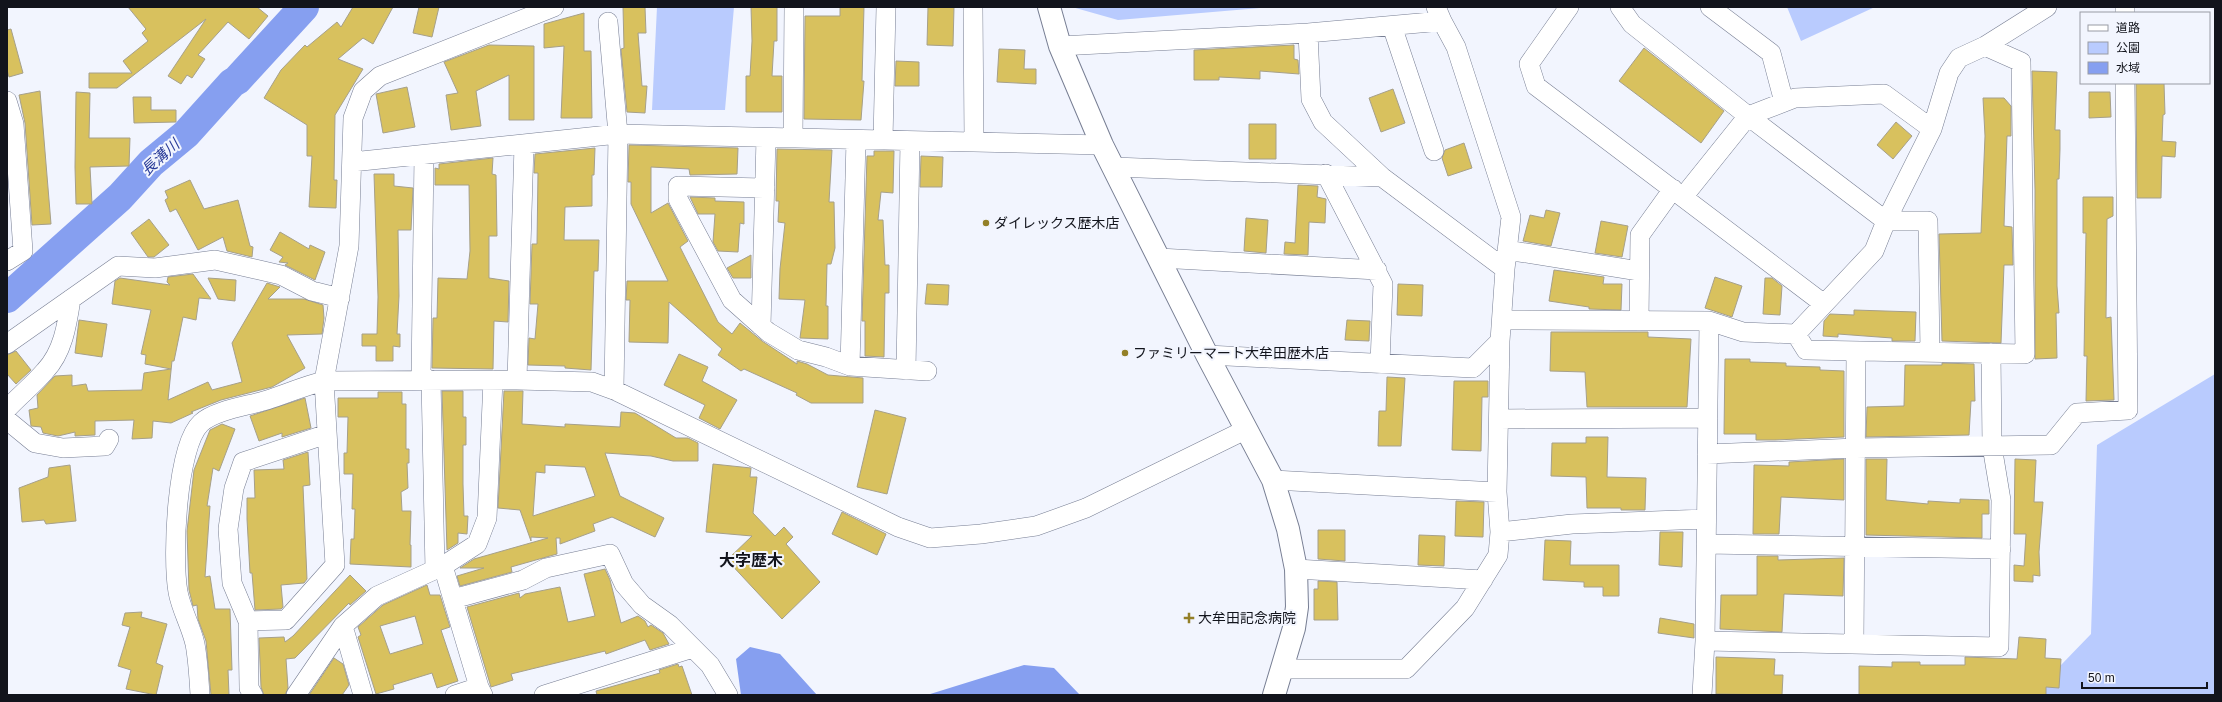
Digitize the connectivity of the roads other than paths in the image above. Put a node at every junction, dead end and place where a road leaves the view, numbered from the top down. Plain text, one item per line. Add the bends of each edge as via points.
1 (554, 7) edge
2 (794, 7) edge
3 (886, 7) edge
4 (973, 7) edge
5 (1049, 7) edge
6 (1569, 7) edge
7 (1620, 7) edge
8 (1710, 7) edge
9 (2047, 7) edge
10 (1439, 14) edge
11 (608, 22) dead end
12 (1392, 26) junction
13 (1308, 32) junction
14 (1060, 46) junction
15 (1985, 46) junction
16 (2125, 84) edge
17 (7, 101) edge
18 (1784, 102) junction
19 (1748, 116) junction
20 (1932, 129) junction
21 (618, 134) junction
22 (766, 138) junction
23 (793, 138) junction
24 (856, 140) junction
25 (884, 140) junction
26 (910, 141) junction
27 (974, 142) junction
28 (524, 145) junction
29 (1102, 145) junction
30 (1434, 151) dead end
31 (424, 155) junction
32 (352, 162) junction
33 (1114, 167) junction
34 (1326, 174) junction
35 (1382, 176) junction
36 (765, 188) junction
37 (1678, 193) junction
38 (1886, 221) junction
39 (1507, 250) junction
40 (1158, 258) junction
41 (7, 261) edge
42 (1505, 269) junction
43 (1377, 270) junction
44 (1639, 271) junction
45 (340, 298) junction
46 (71, 299) junction
47 (1824, 304) junction
48 (1502, 320) junction
49 (1639, 321) junction
50 (1710, 321) junction
51 (761, 326) junction
52 (1796, 334) junction
53 (1500, 341) junction
54 (7, 344) edge
55 (1856, 352) junction
56 (1930, 352) junction
57 (1991, 353) junction
58 (1207, 355) junction
59 (1380, 364) junction
60 (850, 366) junction
61 (906, 370) junction
62 (927, 371) dead end
63 (426, 380) junction
64 (493, 380) junction
65 (517, 380) junction
66 (324, 381) junction
67 (614, 390) junction
68 (7, 409) edge
69 (1708, 418) junction
70 (1499, 419) junction
71 (7, 420) edge
72 (1245, 430) junction
73 (327, 434) junction
74 (108, 439) dead end
75 (1992, 446) junction
76 (1856, 448) junction
77 (1707, 454) junction
78 (1273, 480) junction
79 (1497, 492) junction
80 (1706, 519) junction
81 (1500, 532) junction
82 (1706, 544) junction
83 (1855, 546) junction
84 (2001, 549) junction
85 (439, 568) junction
86 (1296, 569) junction
87 (1483, 580) junction
88 (453, 599) junction
89 (248, 621) junction
90 (343, 626) junction
91 (1705, 641) junction
92 (1854, 644) junction
93 (693, 648) junction
94 (1283, 669) junction
95 (481, 691) edge
96 (200, 695) edge
97 (253, 695) edge
98 (296, 695) edge
99 (363, 695) edge
100 (455, 695) edge
101 (544, 695) edge
102 (728, 695) edge
103 (1274, 695) edge
104 (1702, 695) edge

1 - 32 street via 380,76 363,91 353,118
2 - 23 street
3 - 25 street
4 - 27 street
5 - 14 street
6 - 37 street via 1529,64 1536,86
7 - 19 street via 1632,24
8 - 18 street via 1771,53
9 - 15 street
10 - 12 street
10 - 39 street via 1456,47 1512,216
11 - 21 street
12 - 13 street
12 - 30 street
13 - 14 street
13 - 35 street via 1311,99 1323,122
14 - 29 street
15 - 20 street via 1959,58 1949,73
15 - 57 street via 2021,62 2025,354
16 - 75 street via 2128,410 2077,413 2051,445
17 - 41 street via 14,124 23,251
18 - 19 street
18 - 20 street via 1795,98 1884,94
19 - 37 street
19 - 38 street
20 - 38 street
21 - 22 street
21 - 28 street
21 - 67 street
22 - 23 street
22 - 36 street
23 - 24 street
24 - 25 street
24 - 60 street
25 - 26 street
26 - 27 street
26 - 61 street
27 - 29 street
28 - 31 street
28 - 65 street
29 - 33 street
31 - 32 street
31 - 63 street
32 - 45 street via 349,246
33 - 34 street
33 - 40 street
34 - 35 street
34 - 43 street
35 - 42 street
36 - 51 street
36 - 51 street via 678,186 678,199 732,300
37 - 44 street via 1640,235
37 - 47 street
38 - 47 street via 1874,251
38 - 56 street via 1928,221
39 - 42 street
39 - 44 street
40 - 43 street
40 - 58 street
42 - 48 street
43 - 59 street via 1383,284
44 - 49 street
45 - 46 street via 312,291 281,275 215,260 155,268 118,266
45 - 66 street
46 - 54 street
46 - 68 street via 66,331 58,352 46,371
47 - 52 street
48 - 49 street
48 - 53 street
49 - 50 street
50 - 52 street via 1743,332
50 - 69 street
51 - 60 street via 798,350
52 - 55 street via 1806,350
53 - 59 street via 1473,368
53 - 70 street
55 - 56 street
55 - 76 street
56 - 57 street
57 - 75 street
58 - 59 street
58 - 72 street
60 - 61 street
61 - 62 street
63 - 64 street
63 - 66 street
63 - 85 street
64 - 65 street
64 - 85 street via 487,518 477,544
65 - 67 street via 592,382
66 - 73 street
66 - 96 street via 214,416 201,424 191,440 178,502 176,569 178,593 195,644
67 - 72 street via 891,524 930,538 1036,526 1086,508
69 - 70 street
69 - 77 street
70 - 79 street
71 - 74 street via 35,443 63,448 105,446
72 - 78 street
73 - 89 street via 335,565 286,620
73 - 89 street via 243,462 234,488 228,529 232,583
75 - 76 street
75 - 84 street via 2001,500
76 - 77 street
76 - 83 street
77 - 80 street
78 - 79 street
78 - 86 street via 1288,529
79 - 81 street
80 - 81 street via 1572,524
80 - 82 street
81 - 87 street via 1498,555
82 - 83 street
82 - 91 street
83 - 84 street
83 - 92 street
84 - 92 street via 1999,647
85 - 88 street
85 - 90 street via 377,596
86 - 87 street
86 - 94 street via 1297,607
87 - 94 street via 1465,608 1406,669
88 - 93 street via 523,580 546,568 610,554 624,584 642,604 670,625
88 - 95 street
89 - 97 street via 249,688
90 - 98 street
90 - 99 street
91 - 92 street
91 - 104 street
93 - 101 street
93 - 102 street via 710,665
94 - 103 street
95 - 100 street

